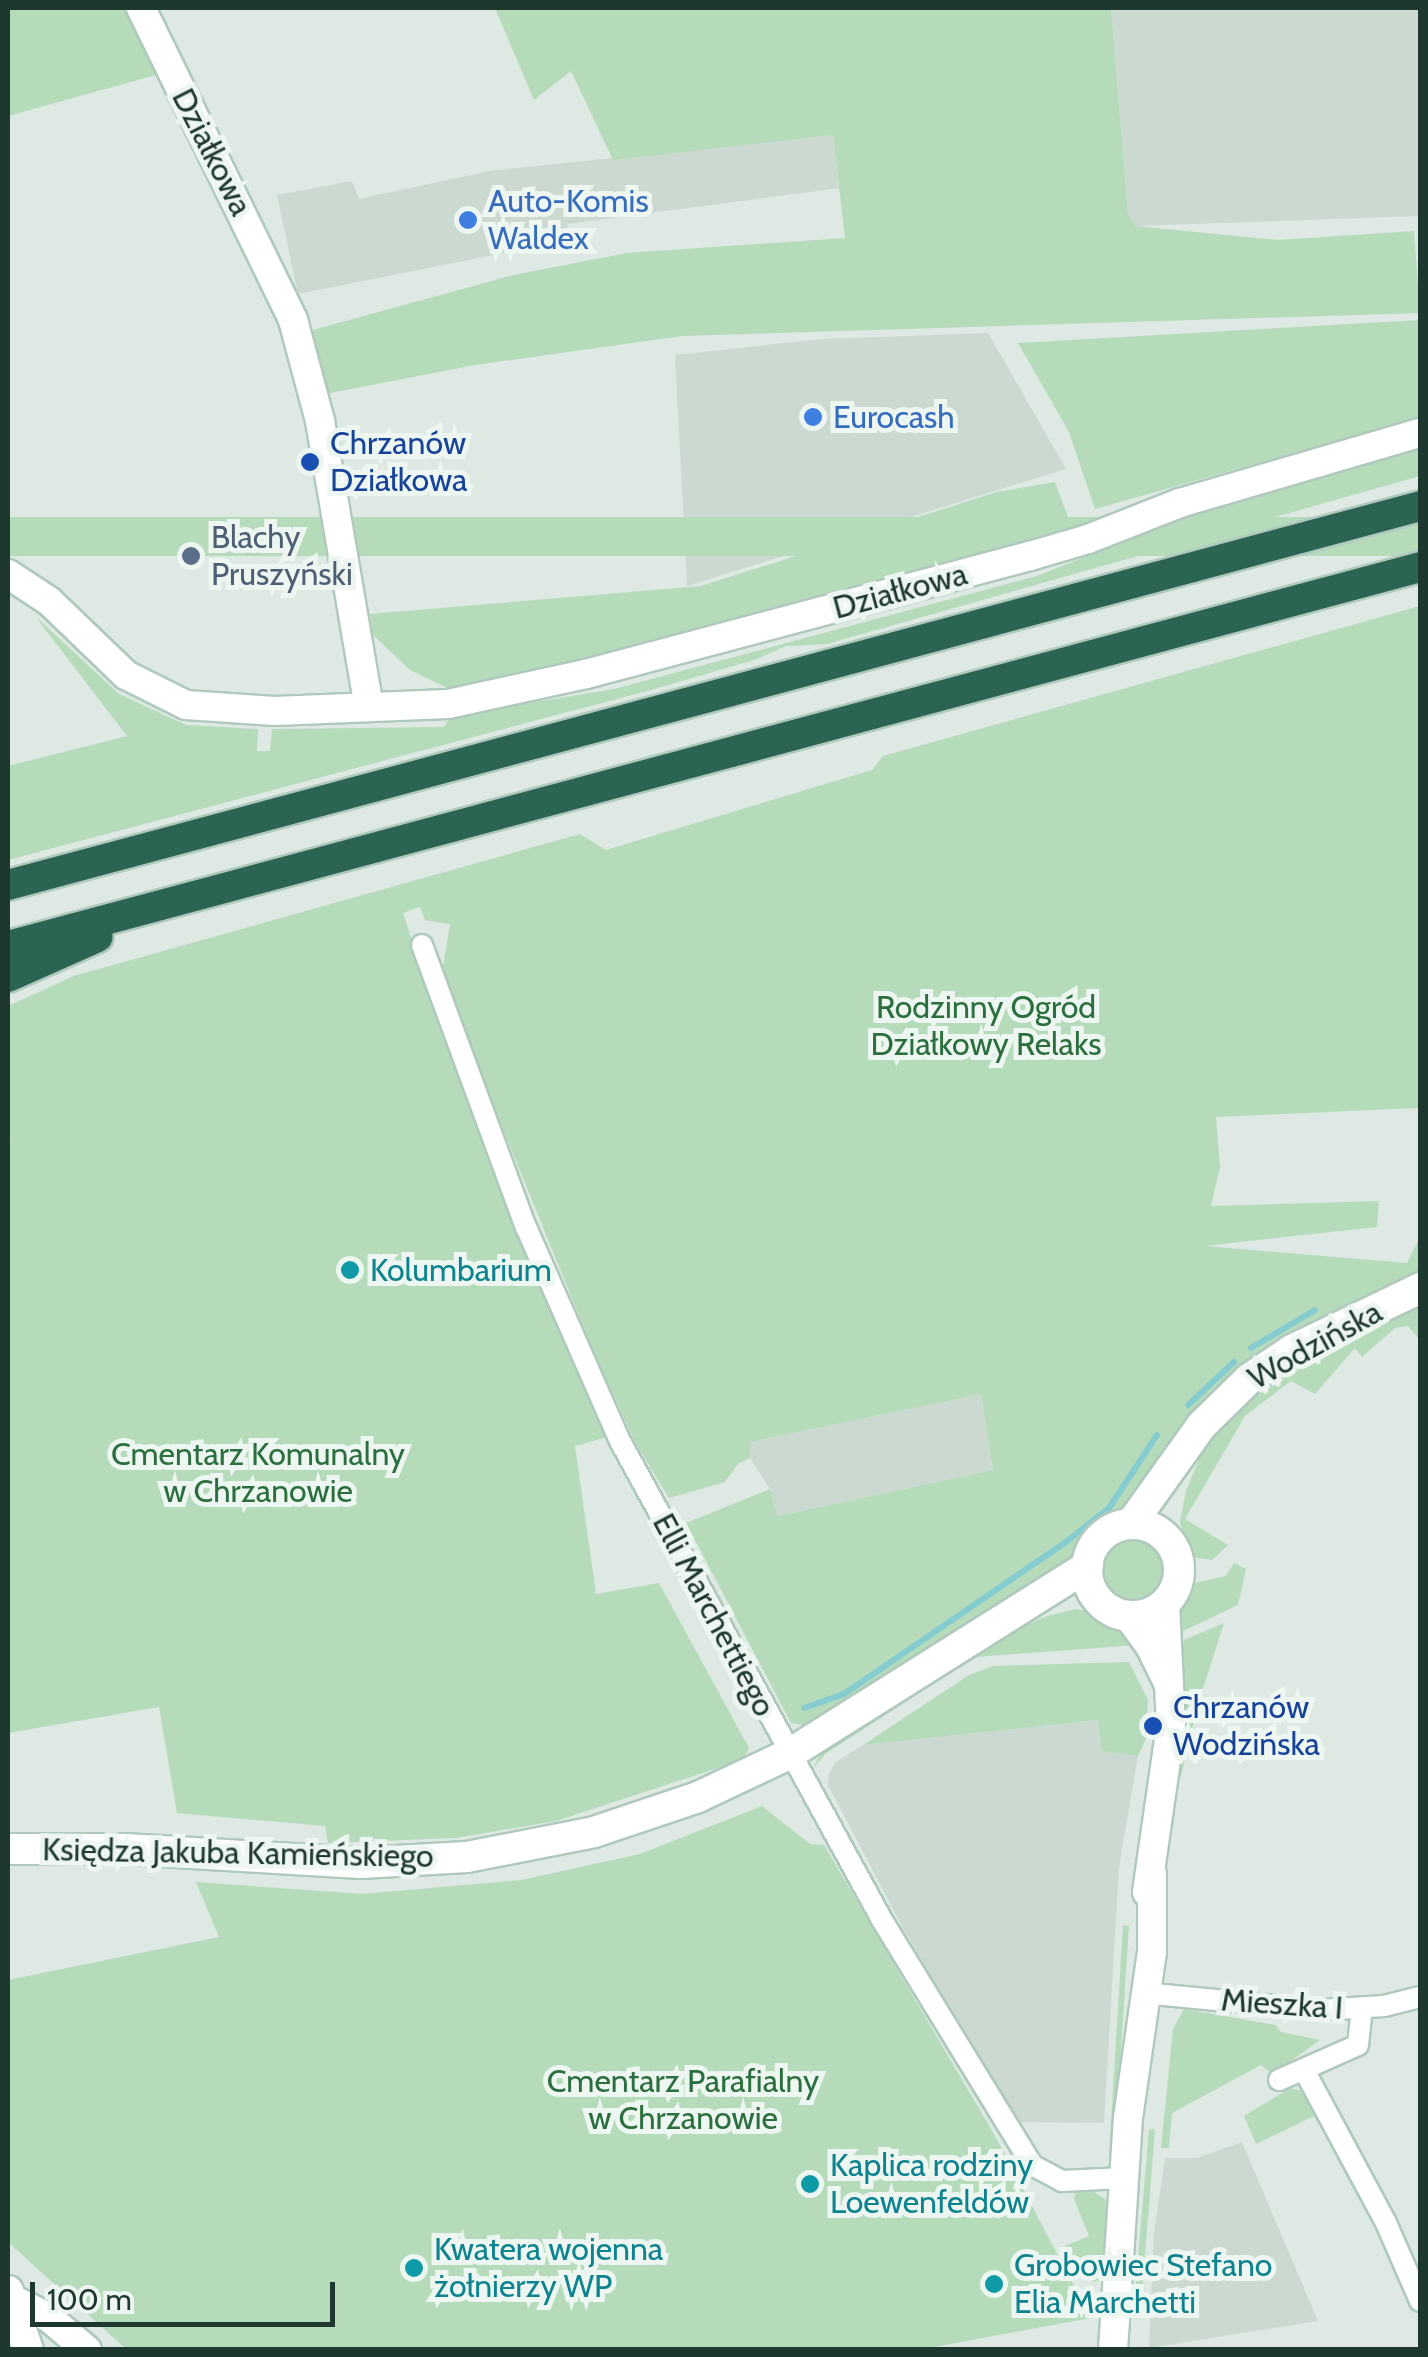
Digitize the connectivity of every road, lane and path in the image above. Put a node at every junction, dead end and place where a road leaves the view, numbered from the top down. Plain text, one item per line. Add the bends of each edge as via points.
1 (141, 8) edge
2 (1420, 433) edge
3 (1420, 506) edge
4 (1420, 567) edge
5 (8, 574) edge
6 (369, 707) junction
7 (8, 885) edge
8 (188, 897) junction
9 (422, 945) dead end
10 (8, 946) edge
11 (8, 978) edge
12 (1420, 1288) edge
13 (1178, 1458) junction
14 (1132, 1524) junction
15 (1164, 1535) junction
16 (1088, 1566) junction
17 (1099, 1600) junction
18 (1165, 1604) junction
19 (1009, 1615) junction
20 (1128, 1616) junction
21 (1171, 1692) junction
22 (791, 1753) junction
23 (8, 1849) edge
24 (1143, 1993) junction
25 (1420, 1997) edge
26 (1362, 2008) junction
27 (1304, 2070) junction
28 (1279, 2080) dead end
29 (1124, 2178) junction
30 (10, 2295) edge
31 (1420, 2301) edge
32 (82, 2345) edge
33 (28, 2350) edge
34 (38, 2350) edge
35 (1112, 2350) edge

1 - 6 street, Działkowa via 292,320 324,437
2 - 6 street, Działkowa via 1180,503 1088,539 586,674 476,700
3 - 7 highway
4 - 8 highway
5 - 6 street, Działkowa via 49,601 126,675 186,705 275,711
8 - 10 highway
8 - 11 highway
9 - 22 street, Elli Marchettiego via 579,1353
12 - 13 main road, Wodzińska via 1273,1361 1220,1405
13 - 14 main road, Wodzińska
13 - 15 main road, Wodzińska
14 - 15 main road
14 - 16 main road via 1102,1537
15 - 18 main road via 1180,1570
16 - 17 main road
16 - 19 main road, Księdza Jakuba Kamieńskiego
17 - 19 main road, Księdza Jakuba Kamieńskiego
17 - 20 main road
18 - 20 main road
18 - 21 street
19 - 22 main road, Księdza Jakuba Kamieńskiego
20 - 21 street via 1152,1648
21 - 24 street
22 - 23 main road, Księdza Jakuba Kamieńskiego via 632,1821 452,1858 342,1863 114,1848
22 - 29 street, Elli Marchettiego via 916,1978 1032,2166 1062,2181
24 - 26 street, Mieszka I
24 - 29 street
25 - 26 street, Mieszka I
26 - 27 street via 1358,2045
27 - 28 street
27 - 31 street
29 - 35 street
30 - 32 street
30 - 33 main road
32 - 34 street via 52,2340

